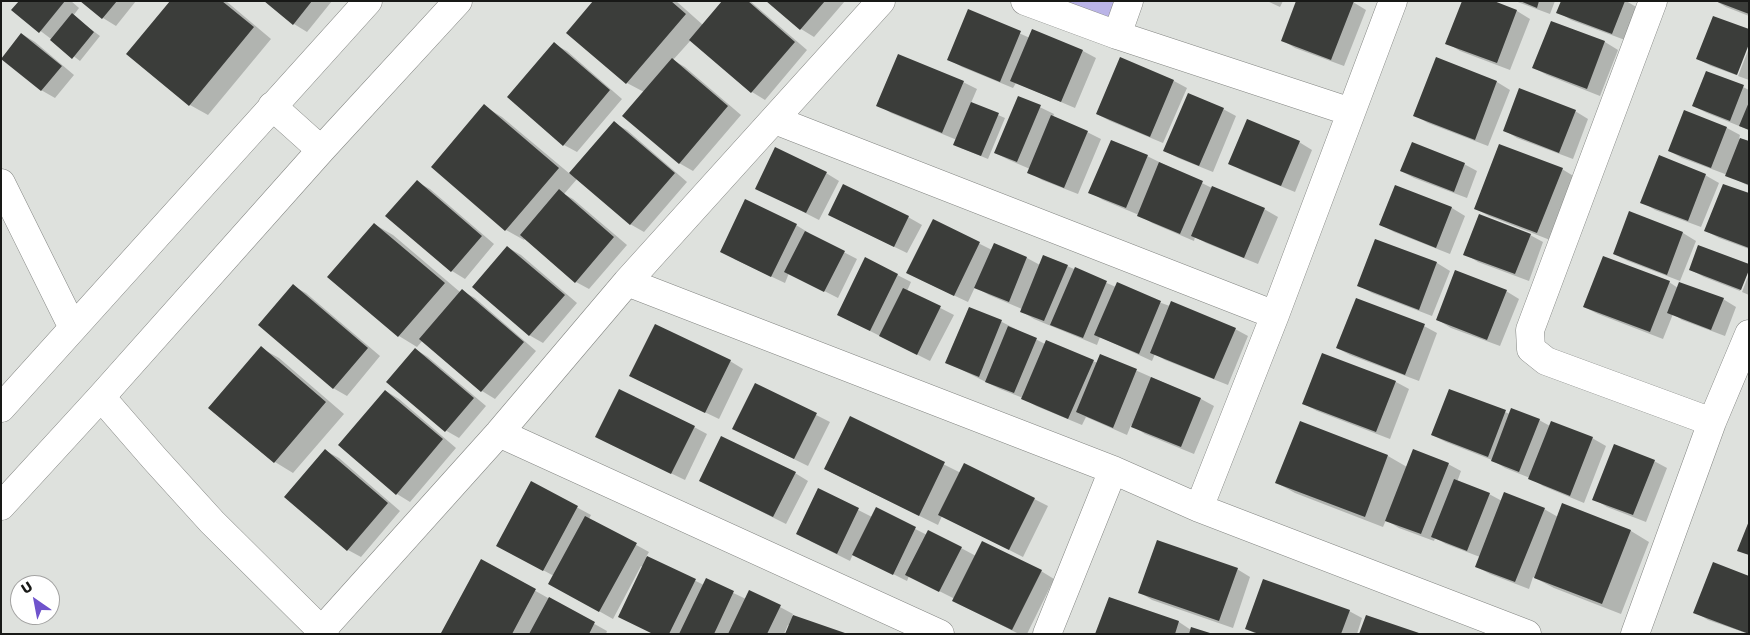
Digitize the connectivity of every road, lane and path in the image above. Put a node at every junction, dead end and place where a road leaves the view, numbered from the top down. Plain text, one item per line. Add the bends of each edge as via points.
1 (368, 1) edge
2 (458, 1) edge
3 (881, 1) edge
4 (1026, 1) edge
5 (1129, 1) edge
6 (1393, 1) edge
7 (1653, 1) edge
8 (1117, 35) junction
9 (272, 106) junction
10 (1351, 112) junction
11 (775, 120) junction
12 (320, 150) junction
13 (1, 183) edge
14 (626, 282) junction
15 (1275, 314) junction
16 (73, 328) junction
17 (1749, 334) edge
18 (101, 397) junction
19 (1, 408) edge
20 (1712, 422) junction
21 (499, 432) junction
22 (1113, 470) junction
23 (1, 506) edge
24 (1199, 508) junction
25 (323, 632) edge
26 (940, 634) edge
27 (1047, 634) edge
28 (1527, 634) edge
29 (1635, 634) edge

1 - 9 street
2 - 12 street
3 - 11 street
4 - 8 street
5 - 8 street
6 - 10 street
7 - 20 street via 1530,330 1531,349 1546,361
8 - 10 street
9 - 12 street
9 - 16 street
10 - 15 street
11 - 14 street
11 - 15 street
12 - 18 street
13 - 16 street
14 - 21 street
14 - 22 street
15 - 24 street
16 - 19 street
17 - 20 street
18 - 23 street
18 - 25 street via 212,522
20 - 29 street
21 - 25 street
21 - 26 street
22 - 24 street
22 - 27 street
24 - 28 street

